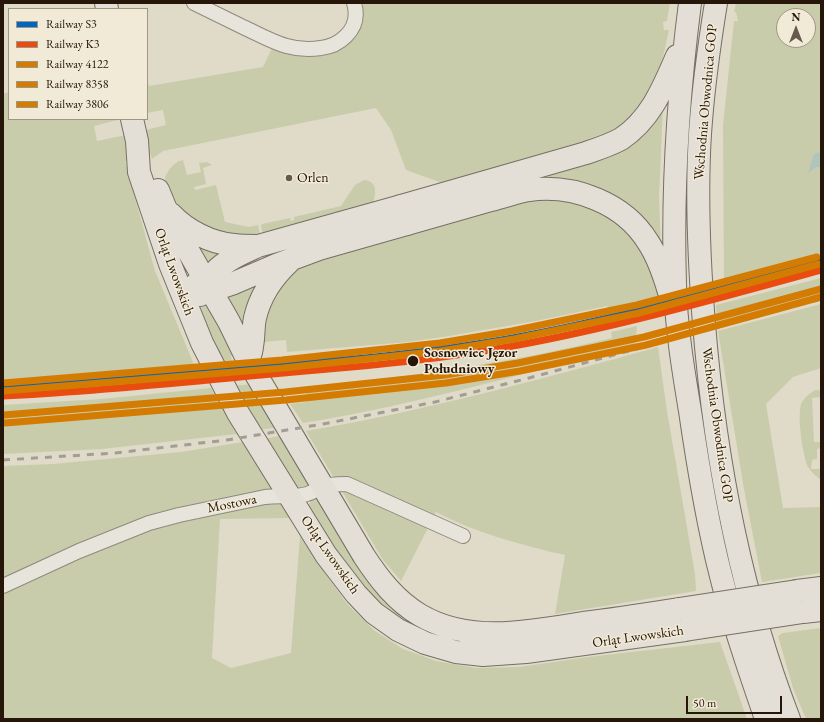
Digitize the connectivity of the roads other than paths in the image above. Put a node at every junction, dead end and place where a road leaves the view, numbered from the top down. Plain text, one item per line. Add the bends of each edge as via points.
1 (194, 3) edge
2 (354, 3) edge
3 (690, 3) edge
4 (716, 3) edge
5 (686, 33) junction
6 (132, 120) edge
7 (137, 141) junction
8 (165, 207) junction
9 (404, 215) junction
10 (258, 246) junction
11 (293, 259) junction
12 (170, 264) junction
13 (207, 286) junction
14 (195, 328) junction
15 (680, 338) junction
16 (248, 361) junction
17 (323, 486) junction
18 (290, 496) junction
19 (463, 536) dead end
20 (3, 586) edge
21 (821, 588) edge
22 (812, 611) edge
23 (766, 719) edge
24 (789, 719) edge

1 - 2 street via 277,43 308,50 336,44 349,33 356,19
3 - 5 main road, Wschodnia Obwodnica GOP
4 - 24 main road, Wschodnia Obwodnica GOP via 703,95 698,189 699,259 708,373 722,475 737,551 760,638
5 - 9 main road via 658,99 649,113 620,139
5 - 15 main road, Wschodnia Obwodnica GOP via 678,121 675,210 675,284
6 - 7 main road, Orląt Lwowskich
7 - 8 main road, Orląt Lwowskich via 147,157
7 - 12 main road, Orląt Lwowskich via 139,172
8 - 10 main road via 178,221 211,240 233,246
8 - 13 main road, Orląt Lwowskich
9 - 10 main road
9 - 11 main road
9 - 15 main road via 528,190 563,189 600,201 627,218 648,242 661,266
10 - 13 main road via 224,265 212,276
11 - 13 main road via 234,283
11 - 16 main road via 275,278 262,298 255,319
12 - 13 main road via 187,280
12 - 14 main road, Orląt Lwowskich
13 - 14 main road via 201,292 197,305
13 - 16 main road, Orląt Lwowskich via 229,322
14 - 18 main road, Orląt Lwowskich via 228,396
15 - 23 main road, Wschodnia Obwodnica GOP via 699,475 714,548 739,639
16 - 17 main road, Orląt Lwowskich
17 - 18 street, Mostowa via 307,494
17 - 19 street, Mostowa via 347,484
17 - 21 main road, Orląt Lwowskich, bridge via 364,556 388,589 420,615 447,627 465,631 513,633
18 - 20 street, Mostowa via 265,497 179,514 149,523 79,551
18 - 22 main road, Orląt Lwowskich, bridge via 337,570 366,605 398,630 437,648 473,654 514,654

